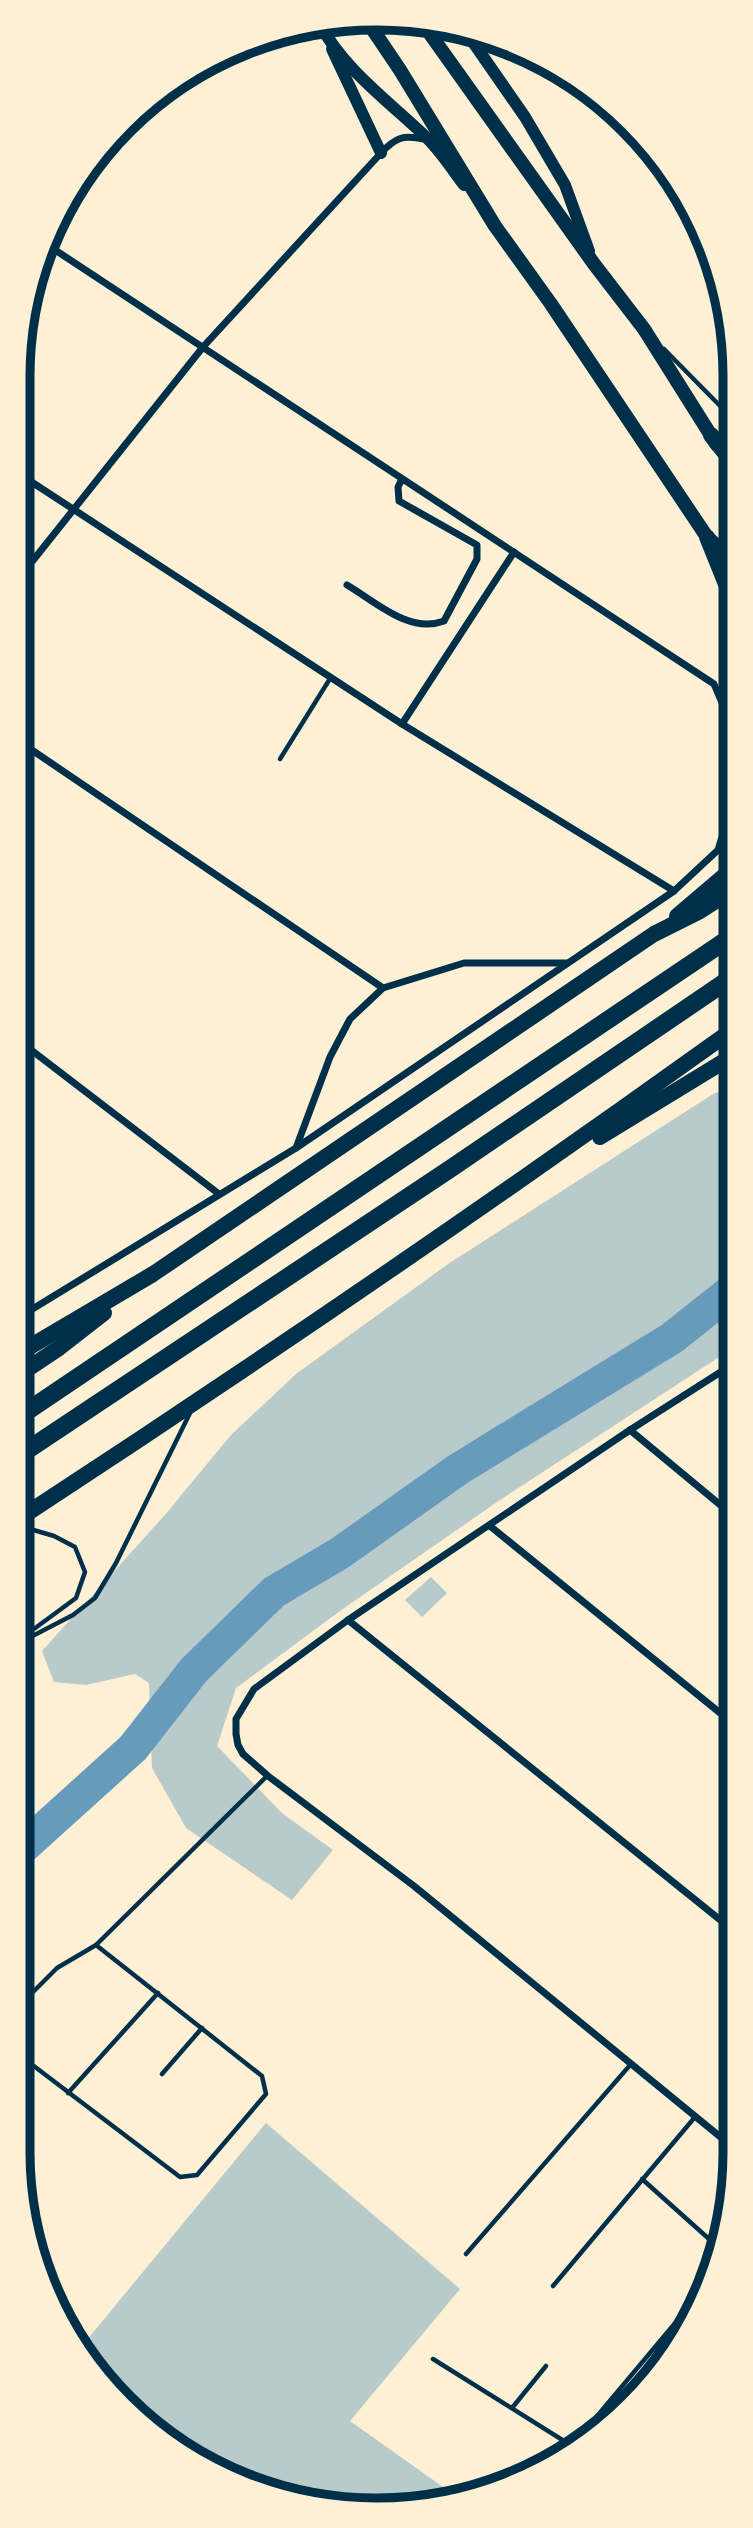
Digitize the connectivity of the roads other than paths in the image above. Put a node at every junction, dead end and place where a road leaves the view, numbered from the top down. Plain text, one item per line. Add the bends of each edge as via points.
1 (373, 30) edge
2 (325, 34) edge
3 (326, 34) edge
4 (430, 34) edge
5 (475, 44) edge
6 (430, 140) junction
7 (381, 153) junction
8 (495, 226) junction
9 (54, 249) edge
10 (594, 264) junction
11 (644, 329) junction
12 (203, 347) junction
13 (723, 409) edge
14 (710, 435) junction
15 (723, 450) edge
16 (723, 455) edge
17 (402, 479) junction
18 (30, 481) edge
19 (74, 510) junction
20 (707, 537) junction
21 (723, 551) edge
22 (514, 552) junction
23 (30, 564) edge
24 (723, 577) edge
25 (347, 585) dead end
26 (331, 677) junction
27 (723, 705) edge
28 (402, 724) junction
29 (30, 749) edge
30 (281, 759) dead end
31 (723, 835) edge
32 (723, 877) edge
33 (674, 891) junction
34 (723, 896) edge
35 (653, 934) junction
36 (723, 942) edge
37 (567, 963) junction
38 (723, 983) edge
39 (383, 988) junction
40 (723, 1037) edge
41 (30, 1049) edge
42 (723, 1062) edge
43 (296, 1148) junction
44 (539, 1169) junction
45 (219, 1194) junction
46 (153, 1274) junction
47 (30, 1310) edge
48 (30, 1346) edge
49 (30, 1367) edge
50 (723, 1370) edge
51 (194, 1404) junction
52 (30, 1409) edge
53 (630, 1430) junction
54 (30, 1448) edge
55 (723, 1507) edge
56 (30, 1511) edge
57 (489, 1526) junction
58 (30, 1529) edge
59 (348, 1620) junction
60 (30, 1633) edge
61 (30, 1636) edge
62 (723, 1715) edge
63 (268, 1776) junction
64 (723, 1922) edge
65 (96, 1945) junction
66 (158, 1993) junction
67 (30, 1995) edge
68 (202, 2028) junction
69 (30, 2063) edge
70 (631, 2064) junction
71 (162, 2074) dead end
72 (68, 2093) junction
73 (696, 2116) junction
74 (723, 2139) edge
75 (642, 2179) junction
76 (711, 2241) edge
77 (466, 2254) dead end
78 (553, 2286) dead end
79 (682, 2315) edge
80 (433, 2359) dead end
81 (546, 2366) dead end
82 (512, 2408) junction
83 (588, 2427) edge
84 (566, 2442) edge

1 - 8 main road
2 - 7 main road
3 - 6 main road via 358,73
4 - 10 main road
5 - 10 main road via 565,185
6 - 7 street via 407,136
6 - 8 main road
7 - 12 street
8 - 20 main road
9 - 12 street
10 - 11 main road
11 - 13 lane
11 - 14 main road
12 - 17 street
12 - 19 street
14 - 15 highway
14 - 16 main road
17 - 22 street
17 - 25 street via 398,501 477,545 477,559 444,621 434,625 409,623
18 - 19 street
19 - 23 street
19 - 26 street
20 - 21 main road
20 - 24 highway
22 - 27 street via 714,684
22 - 28 street
26 - 28 street
26 - 30 lane
28 - 33 street
29 - 39 street
31 - 33 street via 718,850
32 - 35 highway
33 - 37 street
34 - 35 highway
35 - 46 highway
36 - 52 highway
37 - 39 street via 464,963
37 - 43 street
38 - 54 highway
39 - 43 street via 351,1019 330,1057
40 - 44 highway
41 - 45 street
42 - 44 highway via 575,1153
43 - 45 street
44 - 51 highway
45 - 47 street
46 - 48 highway
46 - 49 highway
50 - 53 street
51 - 56 highway
51 - 61 lane via 95,1598 73,1615
53 - 55 street
53 - 57 street
57 - 59 street
57 - 62 street
58 - 60 lane via 75,1547 85,1572 76,1598
59 - 63 street via 254,1689 236,1719 238,1745
59 - 64 street
63 - 65 lane
63 - 70 street via 414,1886
65 - 66 lane
65 - 67 lane via 57,1968
66 - 68 lane
66 - 72 lane
68 - 71 lane
68 - 72 lane via 262,2076 266,2094 197,2175 180,2177
69 - 72 lane
70 - 73 street
70 - 77 lane
73 - 74 street
73 - 75 lane
75 - 76 lane
75 - 78 lane
79 - 83 lane
80 - 82 lane
81 - 82 lane
82 - 84 lane

